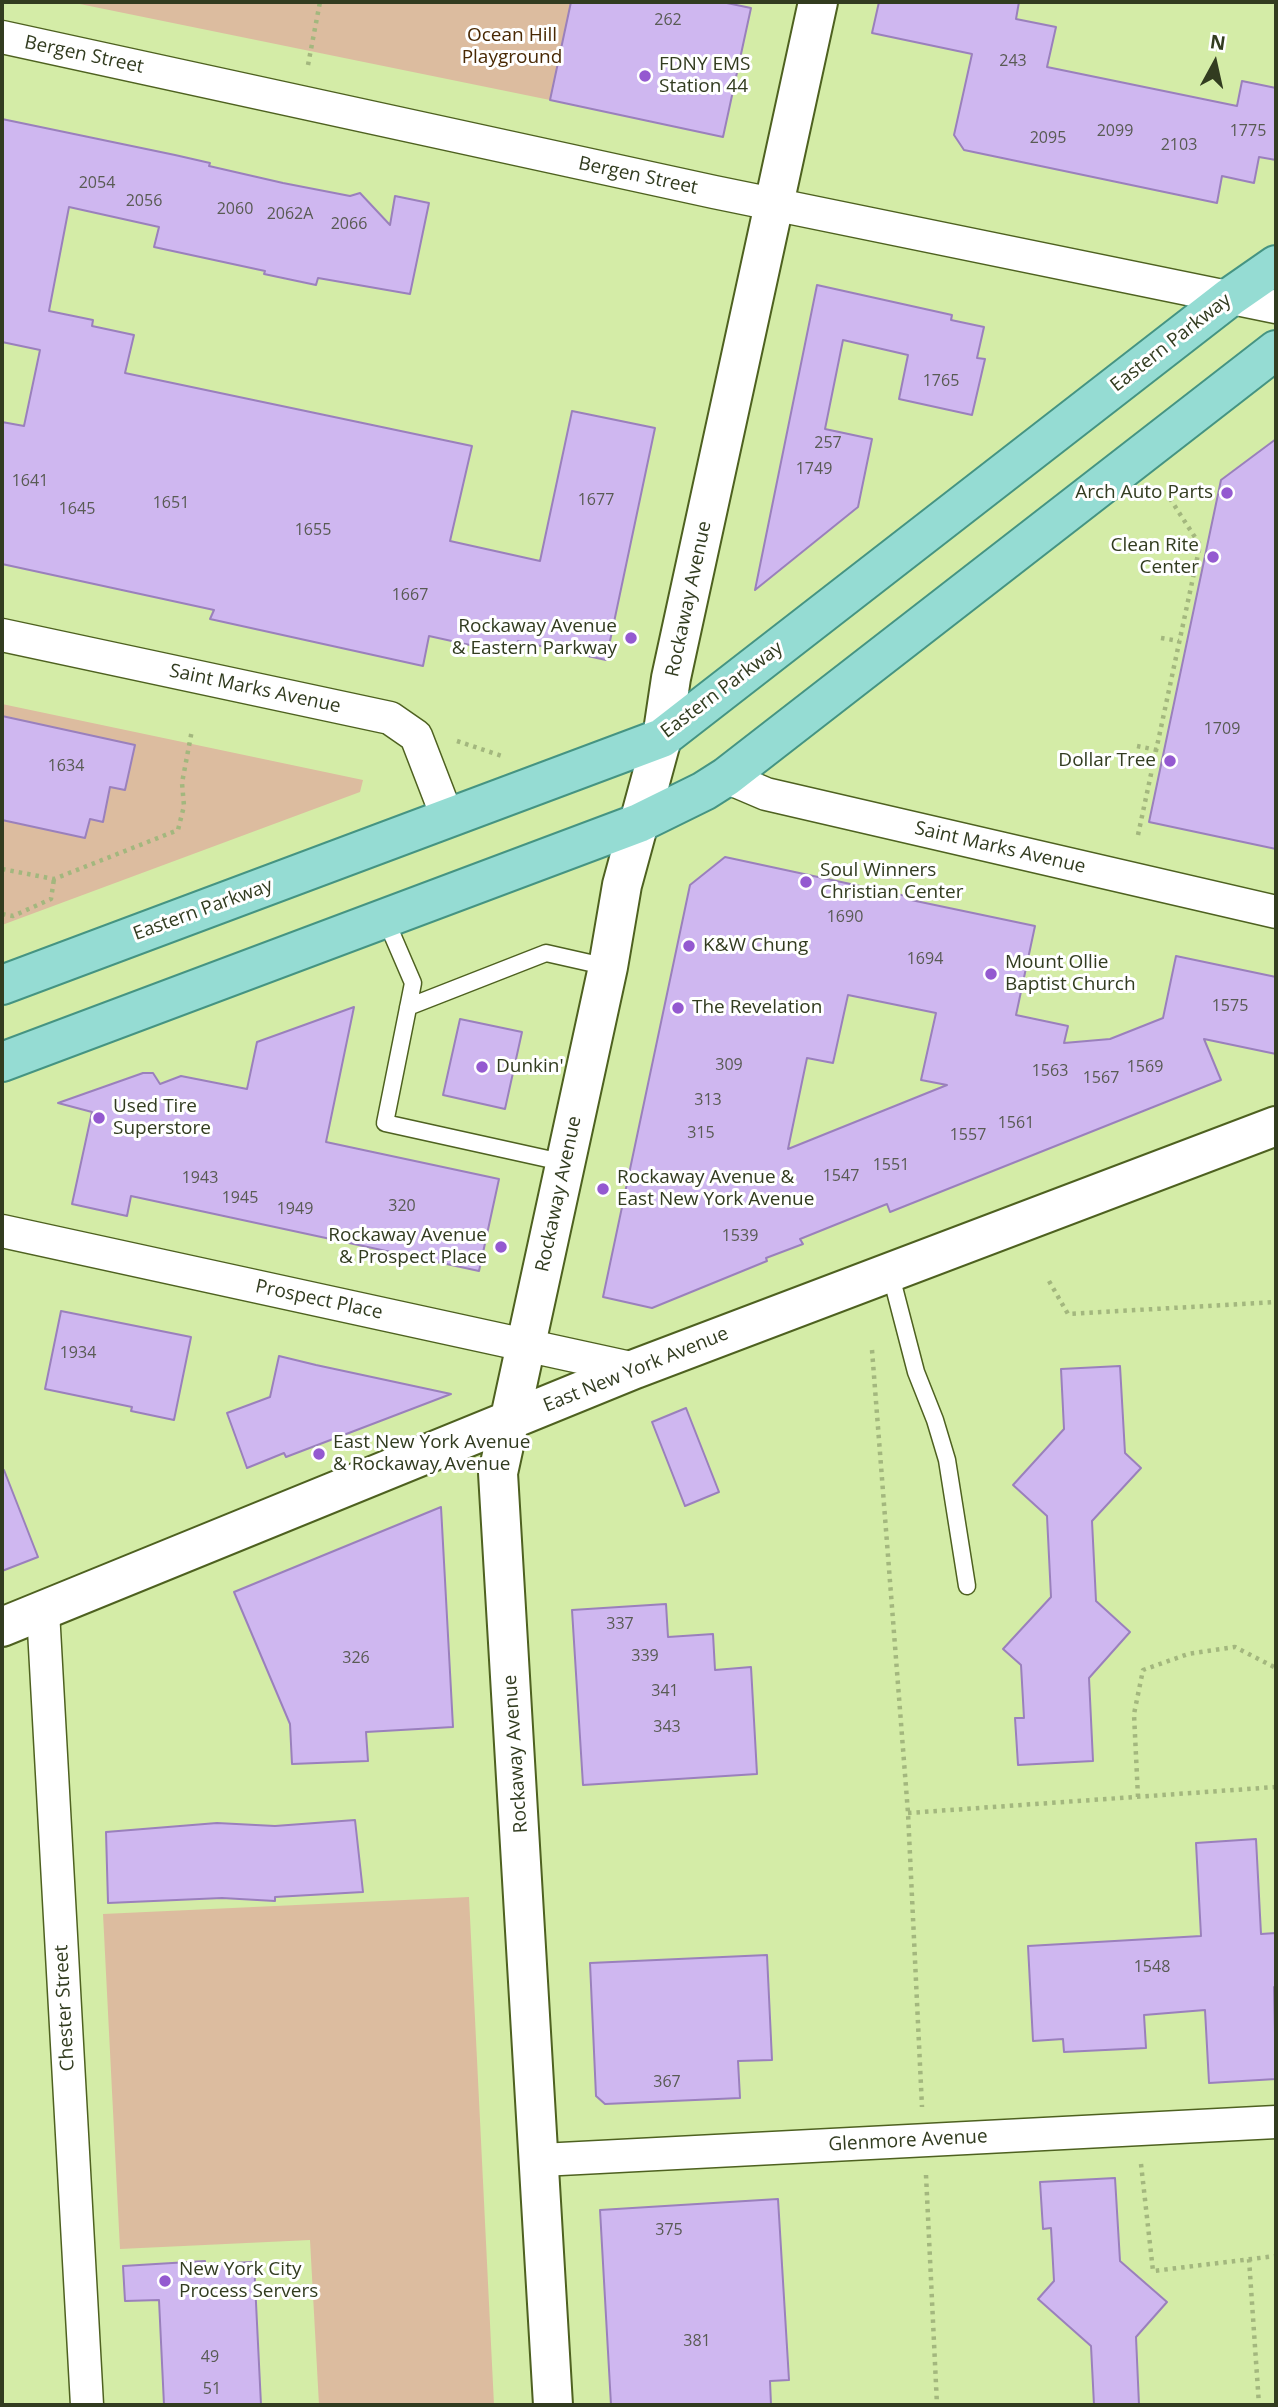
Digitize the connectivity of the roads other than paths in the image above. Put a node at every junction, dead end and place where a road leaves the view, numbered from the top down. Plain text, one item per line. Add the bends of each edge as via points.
1 (818, 2) edge
2 (2, 37) edge
3 (775, 204) junction
4 (1276, 265) edge
5 (1230, 297) junction
6 (1276, 307) edge
7 (1276, 350) edge
8 (2, 635) edge
9 (662, 738) junction
10 (726, 777) junction
11 (448, 819) junction
12 (639, 823) junction
13 (1276, 912) edge
14 (385, 918) junction
15 (608, 967) junction
16 (2, 985) edge
17 (408, 1007) junction
18 (2, 1062) edge
19 (1276, 1126) edge
20 (566, 1163) junction
21 (2, 1231) edge
22 (890, 1272) junction
23 (527, 1345) junction
24 (635, 1369) junction
25 (510, 1421) junction
26 (967, 1586) dead end
27 (43, 1611) junction
28 (2, 1627) edge
29 (1276, 2122) edge
30 (541, 2160) junction
31 (87, 2405) edge
32 (554, 2405) edge

1 - 3 main road, Rockaway Avenue
2 - 3 street, Bergen Street
3 - 5 street, Bergen Street
3 - 9 main road, Rockaway Avenue via 671,678
4 - 5 main road, Eastern Parkway
5 - 6 street, Bergen Street
5 - 9 main road, Eastern Parkway
7 - 10 main road
8 - 11 street, Saint Marks Avenue via 390,718 416,736
9 - 11 main road, Eastern Parkway
9 - 12 main road, Rockaway Avenue
10 - 12 main road
10 - 13 street, Saint Marks Avenue via 766,794
11 - 16 main road, Eastern Parkway
12 - 14 main road
12 - 15 main road, Rockaway Avenue via 622,885
14 - 17 lane via 413,983
14 - 18 main road
15 - 17 lane via 546,953
15 - 20 main road, Rockaway Avenue
17 - 20 lane via 385,1123
19 - 22 main road, East New York Avenue
20 - 23 main road, Rockaway Avenue
21 - 23 street, Prospect Place
22 - 24 main road, East New York Avenue
22 - 26 lane via 916,1372 947,1460
23 - 24 street, Prospect Place
23 - 25 main road, Rockaway Avenue
24 - 25 main road, East New York Avenue
25 - 27 main road, East New York Avenue
25 - 30 main road, Rockaway Avenue via 498,1474
27 - 28 main road, East New York Avenue
27 - 31 street, Chester Street
29 - 30 street, Glenmore Avenue
30 - 32 main road, Rockaway Avenue

